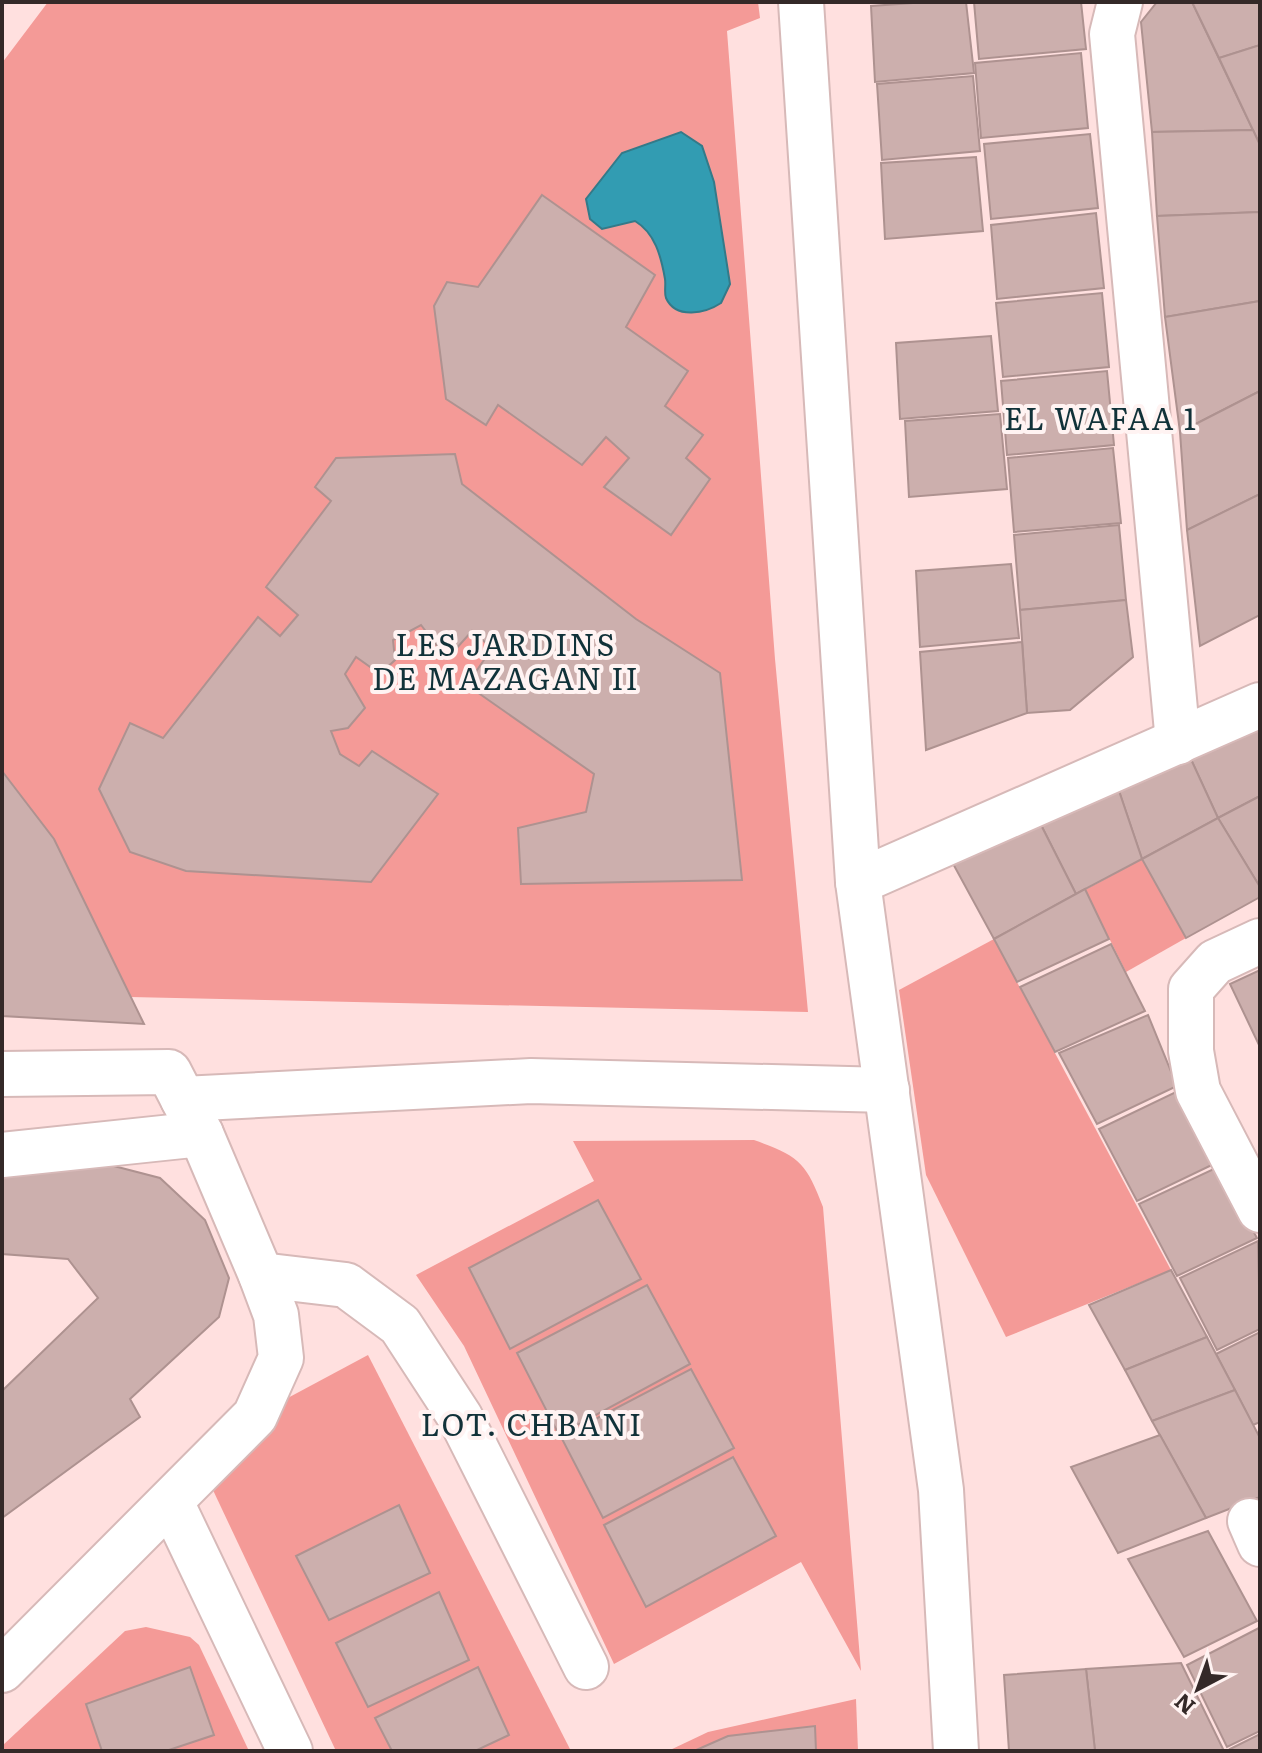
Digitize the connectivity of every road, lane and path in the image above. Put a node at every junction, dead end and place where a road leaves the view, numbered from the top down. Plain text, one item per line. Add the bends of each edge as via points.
1 (801, 2) edge
2 (1120, 2) edge
3 (1260, 705) edge
4 (1178, 742) junction
5 (858, 882) junction
6 (1260, 941) edge
7 (2, 1074) edge
8 (887, 1090) junction
9 (192, 1117) junction
10 (2, 1155) edge
11 (1260, 1210) edge
12 (261, 1275) junction
13 (171, 1502) junction
14 (586, 1667) dead end
15 (2, 1670) edge
16 (290, 1751) edge
17 (956, 1751) edge

1 - 5 street
2 - 4 street via 1112,34
3 - 4 street
4 - 5 street
5 - 8 street
6 - 11 street via 1215,962 1191,989 1191,1051 1198,1091
7 - 9 street via 169,1072
8 - 9 street via 531,1081
8 - 17 street via 941,1490
9 - 10 street
9 - 12 street
12 - 13 street via 276,1315 281,1358 255,1416
12 - 14 street via 346,1285 400,1325 460,1417
13 - 15 street
13 - 16 street

